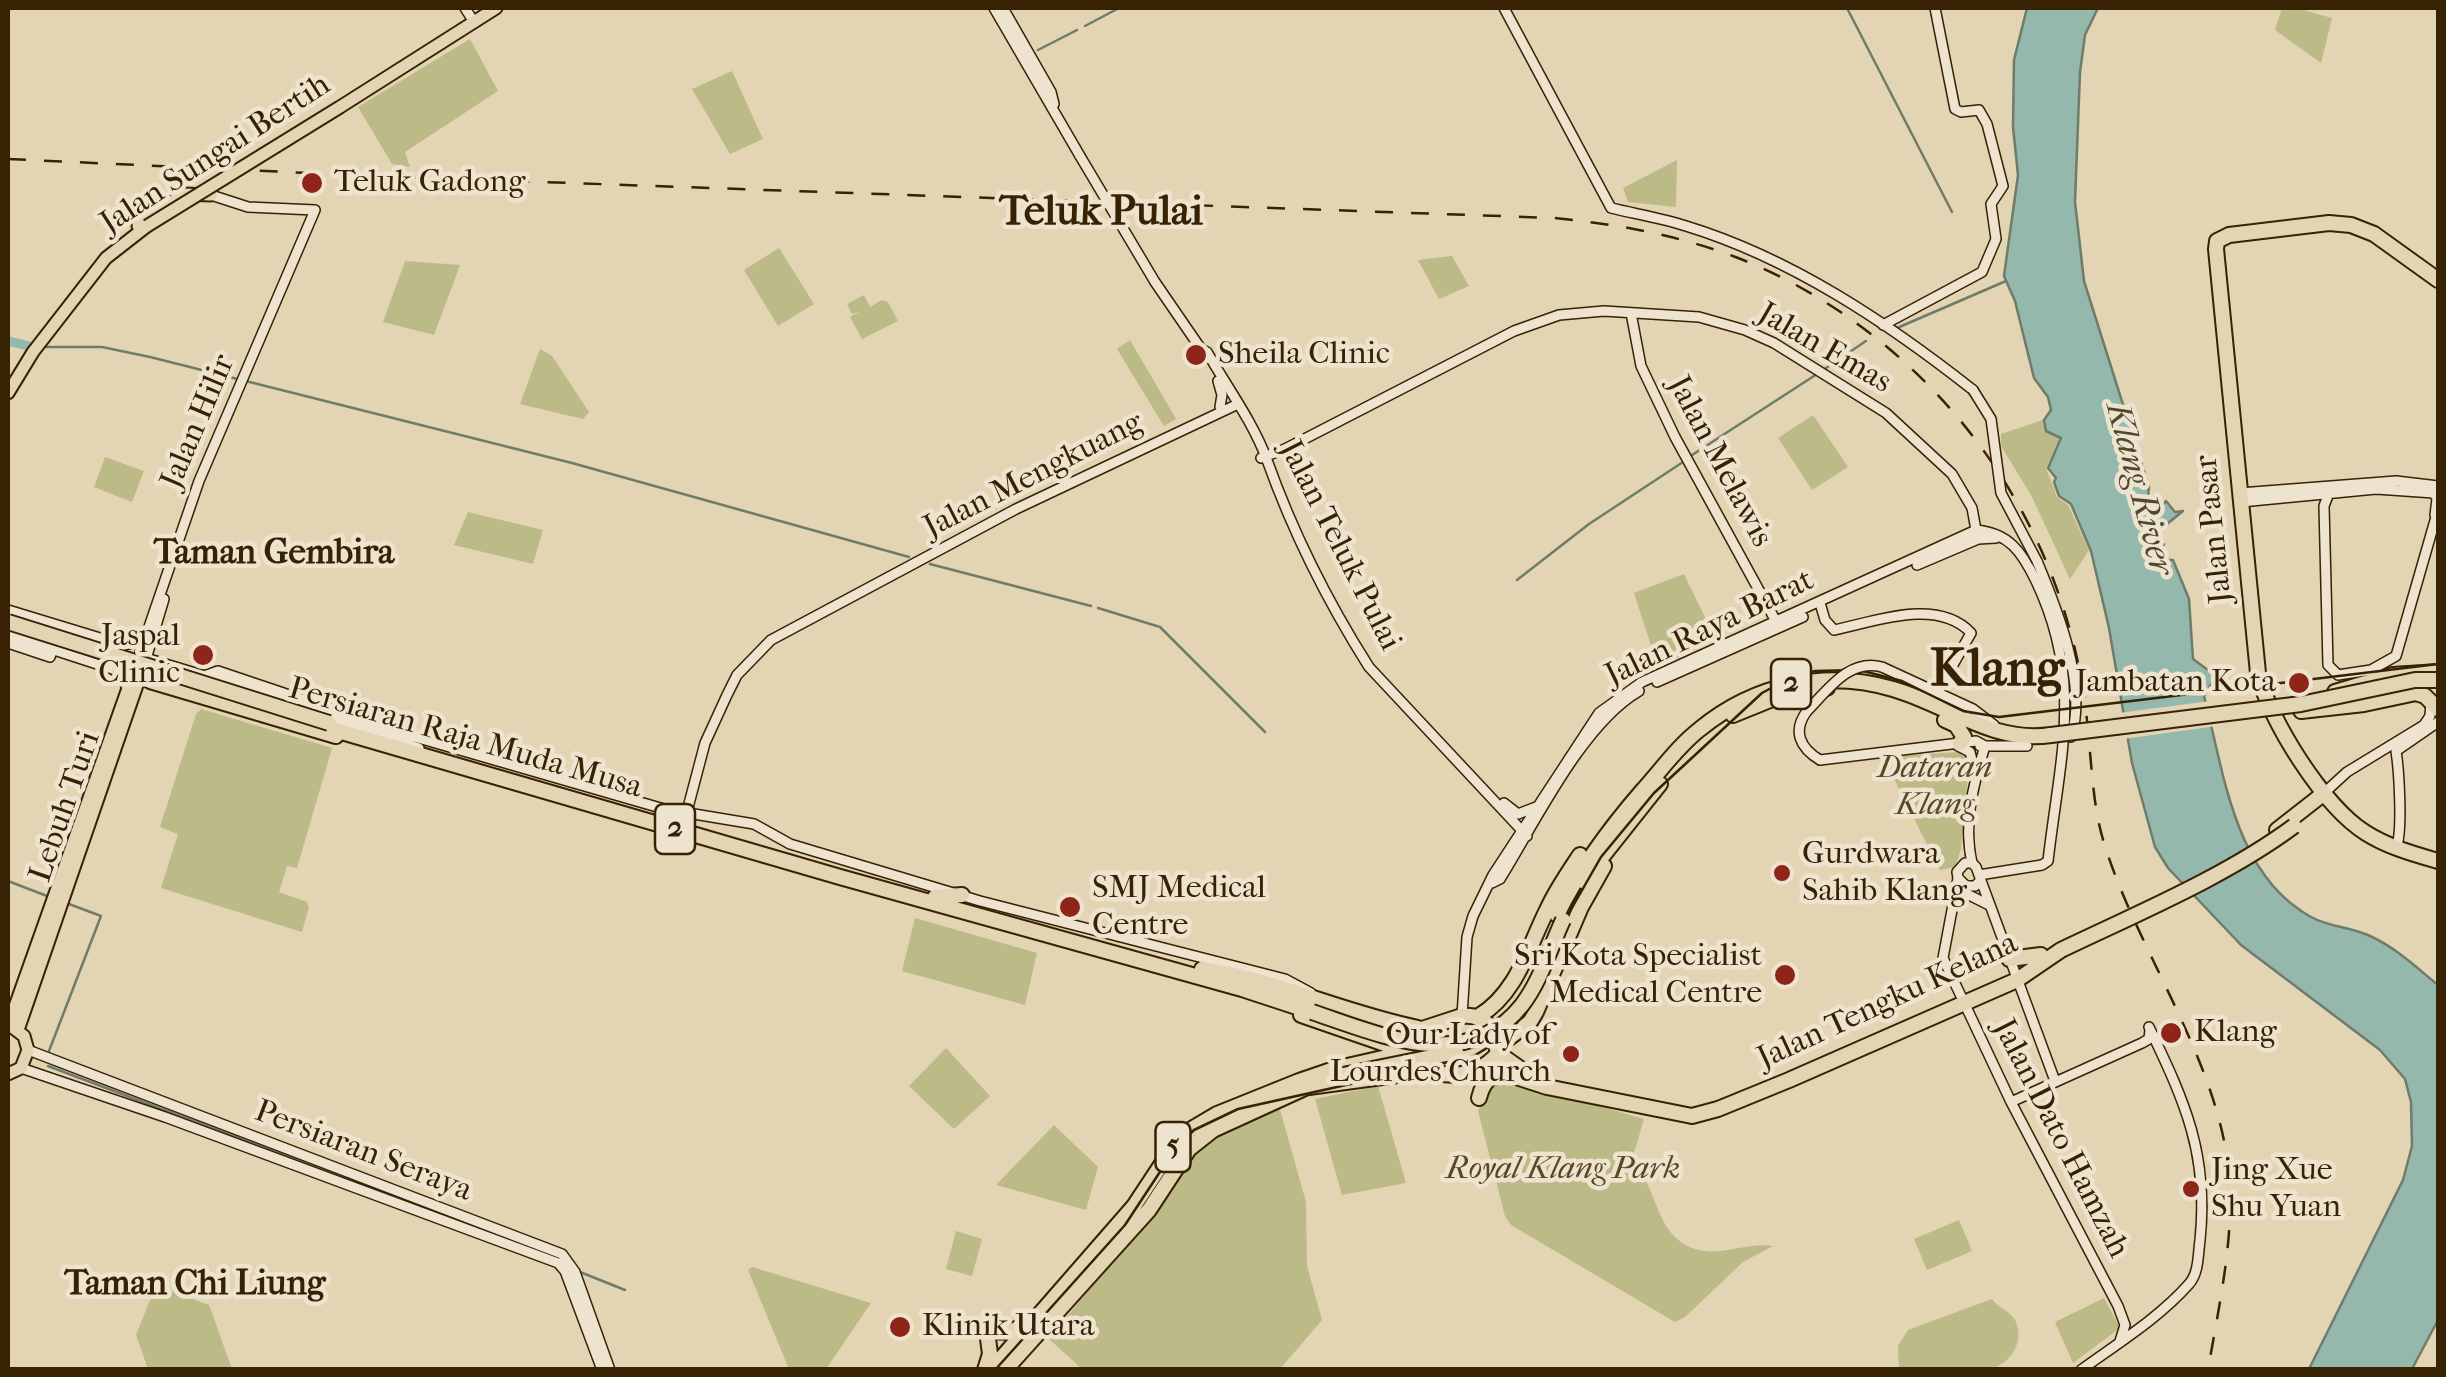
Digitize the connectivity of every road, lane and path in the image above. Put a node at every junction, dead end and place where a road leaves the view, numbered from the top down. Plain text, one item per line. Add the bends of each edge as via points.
1 (465, 8) edge
2 (496, 8) edge
3 (994, 8) edge
4 (1003, 8) edge
5 (1504, 8) edge
6 (1935, 8) edge
7 (474, 22) junction
8 (1012, 22) junction
9 (1024, 60) junction
10 (1054, 107) junction
11 (211, 195) joint
12 (131, 238) junction
13 (2438, 280) edge
14 (1631, 313) junction
15 (1889, 329) junction
16 (1201, 349) junction
17 (1218, 381) junction
18 (8, 393) edge
19 (1234, 403) junction
20 (1221, 409) junction
21 (1246, 428) junction
22 (1266, 462) junction
23 (2438, 486) edge
24 (2328, 493) junction
25 (2240, 498) junction
26 (1971, 506) junction
27 (2438, 510) edge
28 (2434, 522) junction
29 (1991, 531) junction
30 (1973, 534) junction
31 (1942, 544) junction
32 (1963, 546) junction
33 (2022, 557) junction
34 (1821, 606) junction
35 (10, 621) edge
36 (1778, 625) junction
37 (147, 643) junction
38 (8, 644) edge
39 (53, 650) junction
40 (116, 650) junction
41 (142, 658) junction
42 (165, 664) junction
43 (111, 669) junction
44 (183, 669) junction
45 (204, 676) junction
46 (137, 683) junction
47 (2437, 687) edge
48 (176, 688) junction
49 (266, 691) junction
50 (1942, 692) junction
51 (2301, 707) junction
52 (1926, 710) junction
53 (2077, 715) junction
54 (2065, 716) junction
55 (2438, 722) edge
56 (2012, 735) junction
57 (1959, 744) junction
58 (2056, 745) junction
59 (2028, 746) junction
60 (1987, 749) junction
61 (2392, 749) junction
62 (425, 754) junction
63 (2311, 773) junction
64 (1974, 776) junction
65 (567, 784) junction
66 (2323, 794) junction
67 (1492, 795) junction
68 (89, 798) junction
69 (1504, 803) junction
70 (1539, 804) junction
71 (686, 815) junction
72 (2343, 816) junction
73 (2295, 820) junction
74 (92, 824) junction
75 (1619, 828) junction
76 (1526, 831) junction
77 (1966, 836) junction
78 (2396, 848) junction
79 (2438, 861) edge
80 (1977, 872) junction
81 (1959, 873) junction
82 (962, 896) junction
83 (935, 897) junction
84 (58, 899) junction
85 (1953, 905) junction
86 (1990, 906) junction
87 (1560, 918) junction
88 (2060, 947) junction
89 (2041, 955) junction
90 (2010, 959) junction
91 (2016, 977) junction
92 (1961, 1001) junction
93 (1314, 1009) junction
94 (1462, 1016) junction
95 (1479, 1016) junction
96 (1386, 1022) junction
97 (11, 1027) edge
98 (1418, 1028) junction
99 (1380, 1043) junction
100 (2142, 1044) junction
101 (2159, 1048) junction
102 (28, 1050) junction
103 (1409, 1052) junction
104 (1501, 1060) junction
105 (21, 1068) junction
106 (1338, 1072) junction
107 (1426, 1072) junction
108 (8, 1074) edge
109 (2060, 1081) junction
110 (1309, 1088) junction
111 (1479, 1098) dead end
112 (2010, 1102) junction
113 (2021, 1119) junction
114 (2118, 1306) junction
115 (1034, 1319) junction
116 (2143, 1326) junction
117 (592, 1329) junction
118 (2120, 1341) junction
119 (601, 1353) junction
120 (602, 1370) edge
121 (610, 1370) edge
122 (988, 1370) edge
123 (1005, 1370) edge
124 (2081, 1370) edge

1 - 7 main road
2 - 7 main road, Jalan Sungai Bertih
3 - 9 main road, Jalan Teluk Pulai
4 - 8 main road, Jalan Teluk Pulai
5 - 15 main road via 1611,208 1738,245
6 - 15 main road via 1955,109 1980,110 1987,124 2002,186 1991,204 1996,239 1978,276 1938,294
7 - 12 main road, Jalan Sungai Bertih, bridge
8 - 9 main road
8 - 10 main road, Jalan Teluk Pulai
9 - 10 main road, Jalan Teluk Pulai
10 - 16 main road, Jalan Teluk Pulai, bridge
11 - 12 main road via 183,194 142,221
11 - 37 main road, Jalan Hilir via 262,209 314,210 199,481
12 - 18 main road, Jalan Sungai Bertih via 94,273
13 - 25 highway, Jalan Pasar via 2374,234 2345,224 2218,241
14 - 22 main road, Jalan Emas via 1559,315 1514,331
14 - 26 main road, Jalan Emas via 1699,317 1774,343 1886,412 1952,474
14 - 36 main road, Jalan Melawis via 1640,365
15 - 53 main road, bridge via 1974,390 1991,419 2002,493 2037,561 2068,654
16 - 17 main road, Jalan Teluk Pulai
16 - 19 main road, Jalan Teluk Pulai
17 - 19 main road, Jalan Teluk Pulai
17 - 20 main road
19 - 20 main road, Jalan Mengkuang
19 - 21 main road, Jalan Teluk Pulai
19 - 22 main road, Jalan Teluk Pulai
20 - 21 main road
20 - 71 main road, Jalan Mengkuang via 1028,502 771,640 737,675 705,743
21 - 22 main road, Jalan Teluk Pulai
22 - 67 main road, Jalan Teluk Pulai via 1369,667
23 - 25 main road via 2396,480
24 - 25 main road
24 - 28 main road via 2426,491 2436,496
24 - 28 main road via 2328,665 2338,675 2372,670 2396,656
25 - 63 highway, Jalan Pasar via 2261,688
26 - 29 main road, Jalan Emas
26 - 30 main road
27 - 28 main road
29 - 30 main road, Jalan Raya Barat
29 - 33 main road
30 - 31 main road, Jalan Raya Barat
30 - 32 main road, Jalan Raya Barat
30 - 33 main road via 1998,539
31 - 32 main road via 1967,536
31 - 34 main road, Jalan Raya Barat
32 - 34 main road, Jalan Raya Barat
33 - 54 main road via 2059,640
34 - 36 main road, Jalan Raya Barat
34 - 50 main road via 1834,630 1911,614 1966,628 1972,633
35 - 37 main road via 123,645
35 - 39 main road
35 - 40 main road
35 - 62 highway, Persiaran Raja Muda Musa / 2, bridge
36 - 70 main road, Jalan Raya Barat via 1621,695 1582,735
36 - 76 main road, Jalan Raya Barat via 1623,701
37 - 40 main road
37 - 41 main road, Jalan Hilir
37 - 42 main road
38 - 39 main road via 50,657
39 - 43 main road
40 - 41 main road
40 - 43 main road via 122,660
41 - 42 main road
41 - 46 main road, Lebuh Turi
42 - 44 main road
43 - 46 main road
44 - 45 main road
44 - 48 main road via 168,674
45 - 49 main road
45 - 49 main road via 218,671
46 - 48 highway
46 - 68 main road, Lebuh Turi
46 - 74 main road, Lebuh Turi
47 - 51 highway, 2, bridge
47 - 51 highway via 2352,706
47 - 51 highway, bridge via 2393,674
47 - 61 main road via 2427,722
48 - 62 highway via 410,758
49 - 62 main road
49 - 65 main road
50 - 56 main road
50 - 57 main road, bridge via 1866,664 1853,668 1808,711 1798,730 1803,746 1820,760
51 - 58 highway, 2, bridge
52 - 57 highway via 1956,725 1964,734
52 - 59 highway, 2
52 - 75 highway, 2 via 1846,688 1751,707 1700,738
53 - 54 main road
53 - 58 main road
54 - 58 main road
55 - 61 main road
56 - 58 highway, 2
56 - 75 highway, 2 via 1888,688 1849,680 1796,683 1749,697 1698,730
57 - 60 main road via 1979,741
57 - 64 main road via 1970,752
58 - 59 highway, 2
58 - 80 main road via 2048,861
59 - 60 main road
60 - 64 main road, Jalan Dato Hamzah
61 - 66 main road via 2335,780
61 - 78 main road via 2401,823
62 - 65 highway, Persiaran Raja Muda Musa / 2
62 - 93 highway, Persiaran Raja Muda Musa / 2
63 - 66 highway, Jalan Pasar
63 - 73 highway via 2313,792
64 - 77 main road, Jalan Dato Hamzah
65 - 71 main road
65 - 83 highway, Persiaran Raja Muda Musa / 2
66 - 72 highway, Jalan Pasar
66 - 73 highway, Jalan Tengku Kelana
67 - 69 main road, Jalan Teluk Pulai
67 - 76 main road, Jalan Teluk Pulai
68 - 74 main road
68 - 84 main road, Lebuh Turi
69 - 70 main road via 1518,814
69 - 76 main road, Jalan Teluk Pulai
70 - 76 main road, Jalan Raya Barat
71 - 82 main road via 754,824 790,844
72 - 73 highway, Jalan Tengku Kelana via 2321,811
72 - 78 highway, Jalan Pasar
73 - 88 highway, Jalan Tengku Kelana, bridge
74 - 84 main road, Lebuh Turi
75 - 87 highway, 2
75 - 95 highway via 1593,838 1566,874 1511,985
75 - 104 highway via 1536,1012
76 - 94 main road, Jalan Raya Barat via 1472,916
77 - 80 main road
77 - 81 main road, Jalan Dato Hamzah
78 - 79 highway, Jalan Pasar
80 - 81 main road via 1965,863
80 - 81 main road via 1971,887
80 - 86 main road
81 - 85 main road, Jalan Dato Hamzah
82 - 83 highway
82 - 93 main road via 1286,979
83 - 93 highway, Persiaran Raja Muda Musa / 2 via 1202,969
84 - 97 main road, Lebuh Turi
85 - 86 main road via 1968,895
85 - 92 main road, Jalan Dato Hamzah via 1942,958
86 - 90 main road
87 - 93 highway, 2, bridge via 1522,1004 1472,1040 1411,1044
87 - 106 highway, 5, bridge via 1531,1001 1502,1033 1472,1048
88 - 89 highway, Jalan Tengku Kelana
88 - 91 highway, Jalan Tengku Kelana
89 - 90 highway
89 - 91 highway, Jalan Tengku Kelana
90 - 91 main road
91 - 92 highway, Jalan Tengku Kelana
91 - 109 main road
92 - 104 highway, Jalan Tengku Kelana via 1690,1109 1564,1085
92 - 104 highway, Jalan Tengku Kelana via 1789,1080 1692,1116 1584,1096
92 - 112 main road, Jalan Dato Hamzah
93 - 96 highway
93 - 99 highway
93 - 106 highway via 1360,1042 1358,1056
94 - 95 highway
94 - 98 highway
95 - 104 highway via 1488,1022
96 - 98 highway
96 - 99 highway via 1402,1036 1394,1044
97 - 102 main road, Lebuh Turi via 24,1036
98 - 103 highway
99 - 103 highway
100 - 101 main road
100 - 101 main road via 2149,1027
100 - 109 main road
101 - 116 main road via 2195,1135 2202,1216 2192,1282
102 - 105 main road
102 - 117 main road, Persiaran Seraya via 562,1254 573,1268
103 - 106 highway, 5
103 - 107 highway
104 - 107 highway, 5 via 1460,1073
104 - 111 highway via 1502,1074 1486,1080
105 - 108 main road
105 - 117 main road, Persiaran Seraya via 558,1263
106 - 110 highway, 5
106 - 115 highway, 5 via 1190,1130 1134,1206
107 - 110 highway, 5
109 - 112 main road
109 - 113 main road via 2024,1103
110 - 123 highway, 5 via 1213,1130 1190,1149 1149,1210
112 - 113 main road, Jalan Dato Hamzah
113 - 114 main road, Jalan Dato Hamzah
114 - 116 main road
114 - 118 main road via 2125,1325
115 - 122 highway, 5
115 - 122 highway via 1012,1332 986,1331
116 - 118 main road
117 - 119 main road, Persiaran Seraya
118 - 124 main road
119 - 120 main road, Persiaran Seraya
119 - 121 main road, Persiaran Seraya

